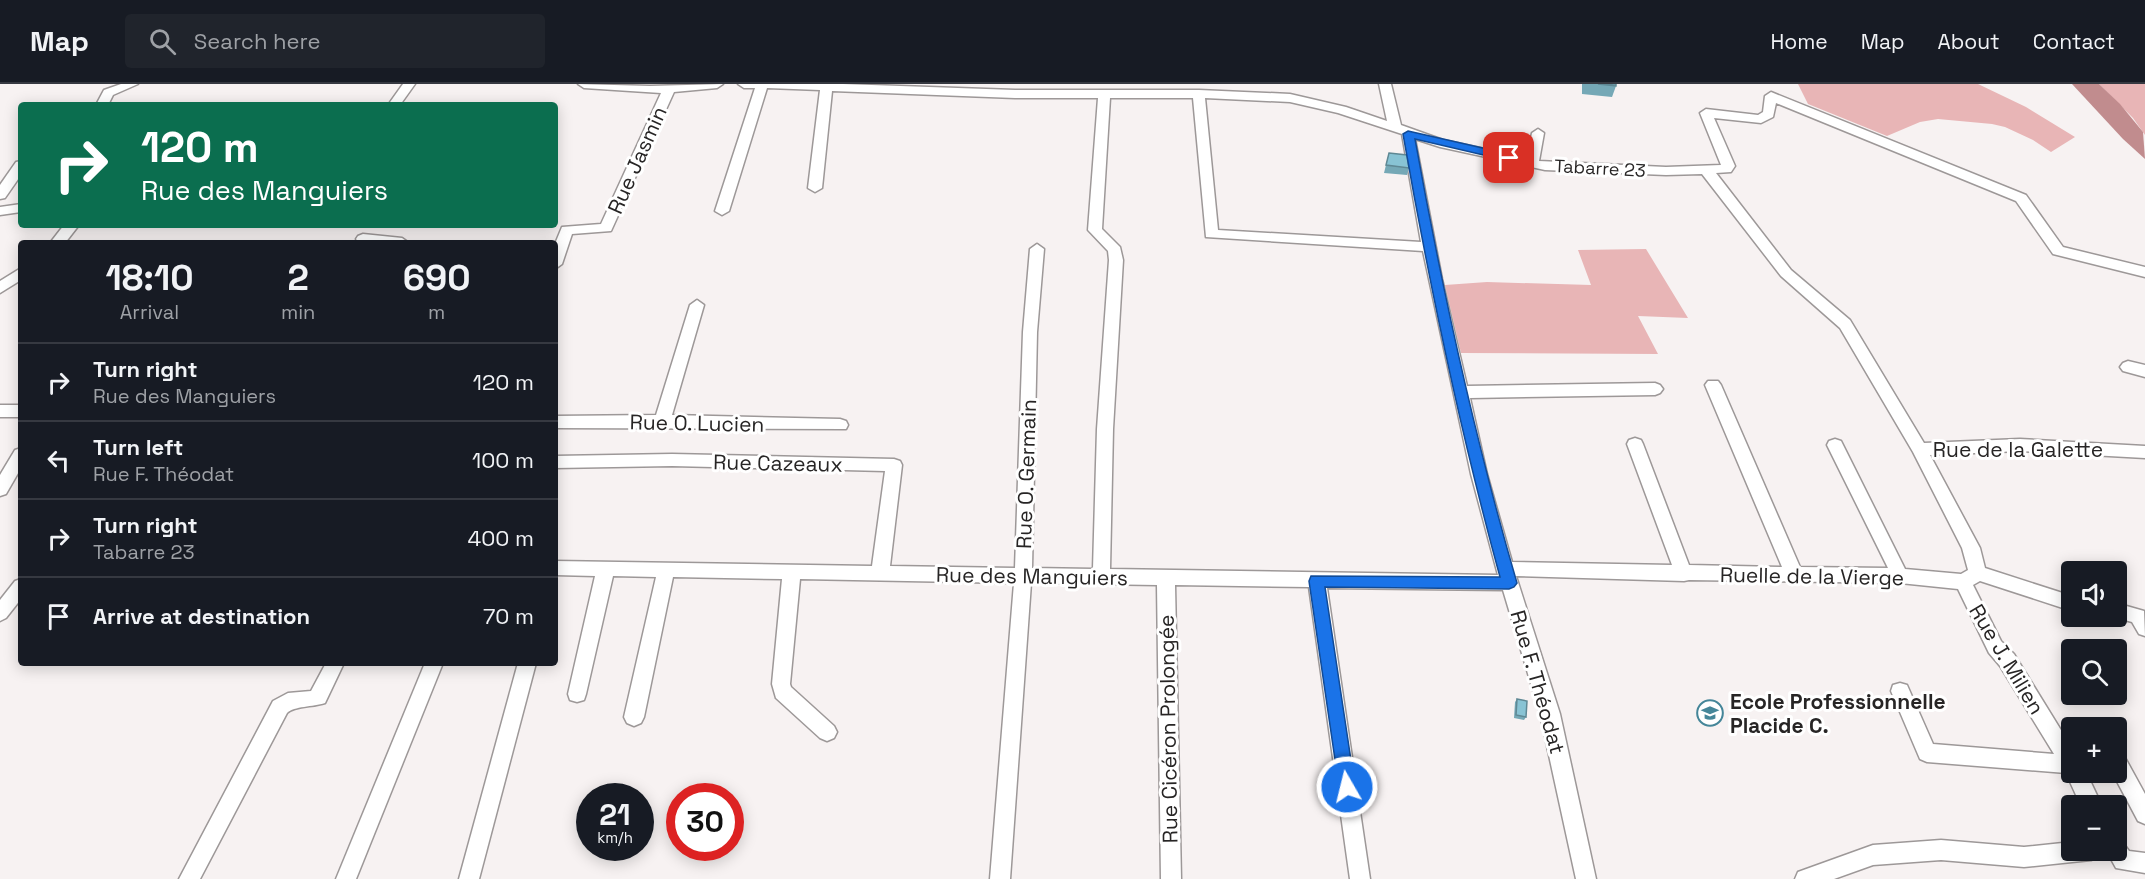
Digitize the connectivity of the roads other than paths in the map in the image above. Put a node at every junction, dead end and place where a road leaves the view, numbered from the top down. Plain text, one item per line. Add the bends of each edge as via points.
1 (132, 84) edge
2 (409, 84) edge
3 (584, 84) edge
4 (717, 84) edge
5 (744, 84) edge
6 (1385, 84) edge
7 (1762, 84) edge
8 (762, 85) edge
9 (826, 88) junction
10 (669, 89) junction
11 (1015, 89) edge
12 (1199, 94) junction
13 (1104, 96) junction
14 (1771, 96) junction
15 (103, 102) edge
16 (396, 102) edge
17 (1801, 110) junction
18 (1769, 114) junction
19 (1402, 132) junction
20 (1538, 133) dead end
21 (1532, 163) junction
22 (18, 169) edge
23 (1706, 170) junction
24 (815, 188) dead end
25 (0, 195) edge
26 (18, 208) edge
27 (0, 211) edge
28 (722, 211) dead end
29 (70, 228) edge
30 (363, 239) dead end
31 (60, 240) edge
32 (373, 240) edge
33 (1430, 247) junction
34 (1037, 249) dead end
35 (558, 256) edge
36 (2145, 272) edge
37 (18, 275) edge
38 (0, 288) edge
39 (697, 305) dead end
40 (2128, 367) dead end
41 (2145, 371) edge
42 (1713, 386) dead end
43 (1655, 389) dead end
44 (1460, 392) junction
45 (0, 411) edge
46 (18, 411) edge
47 (662, 421) junction
48 (558, 422) edge
49 (840, 425) dead end
50 (1635, 444) dead end
51 (1835, 445) dead end
52 (1919, 448) junction
53 (2144, 453) edge
54 (18, 459) edge
55 (558, 462) edge
56 (0, 489) edge
57 (558, 568) edge
58 (606, 568) junction
59 (666, 569) junction
60 (792, 571) junction
61 (880, 572) junction
62 (1684, 574) junction
63 (1794, 574) junction
64 (1023, 576) junction
65 (1507, 576) junction
66 (1899, 576) junction
67 (1101, 578) junction
68 (1971, 578) junction
69 (1166, 579) junction
70 (1317, 581) junction
71 (18, 590) edge
72 (2061, 601) edge
73 (0, 613) edge
74 (2127, 614) edge
75 (2145, 628) edge
76 (334, 666) edge
77 (433, 666) edge
78 (526, 666) edge
79 (1900, 691) dead end
80 (577, 694) dead end
81 (634, 717) dead end
82 (827, 732) dead end
83 (2061, 750) edge
84 (2061, 767) edge
85 (2127, 780) edge
86 (2145, 814) edge
87 (2061, 853) edge
88 (2123, 861) edge
89 (2145, 863) edge
90 (189, 879) edge
91 (346, 879) edge
92 (469, 879) edge
93 (1000, 879) edge
94 (1170, 879) edge
95 (1360, 879) edge
96 (1586, 879) edge
97 (1805, 879) edge

1 - 15 street via 108,93
2 - 16 street
3 - 10 street
4 - 10 street
5 - 8 street, Tabarre 23
6 - 19 street, Rue F. Théodat
7 - 14 street
8 - 9 street, Tabarre 23
8 - 28 street
9 - 11 street, Tabarre 23
9 - 24 street
10 - 35 street, Rue Jasmin via 606,228 567,230
11 - 13 street, Tabarre 23
12 - 13 street, Tabarre 23
12 - 19 street, Tabarre 23 via 1314,102
12 - 33 street via 1211,234
13 - 67 street via 1095,230 1114,250 1116,260 1105,429
14 - 17 street
14 - 18 street
17 - 18 street, Tabarre 23
17 - 36 street via 2021,198 2058,251
18 - 23 street, Tabarre 23 via 1753,119 1705,108 1728,166
19 - 21 street, Tabarre 23
19 - 33 street, Rue F. Théodat
20 - 21 street
21 - 23 street, Tabarre 23 via 1580,169
22 - 25 street
23 - 52 street, Rue de la Galette via 1786,273 1845,324
26 - 27 street
29 - 31 street
30 - 32 street
33 - 44 street, Rue F. Théodat
34 - 64 street, Rue O. Germain via 1030,332
37 - 38 street
39 - 47 street
40 - 41 street
42 - 63 street
43 - 44 street
44 - 65 street, Rue F. Théodat
45 - 46 street
47 - 48 street, Rue O. Lucien
47 - 49 street, Rue O. Lucien
50 - 62 street
51 - 66 street
52 - 53 street, Rue de la Galette via 2020,445
52 - 68 street via 1971,548
54 - 56 street
55 - 61 street, Rue Cazeaux via 894,465
57 - 58 street, Rue des Manguiers
58 - 59 street, Rue des Manguiers
58 - 80 street
59 - 60 street, Rue des Manguiers
59 - 81 street
60 - 61 street, Rue des Manguiers
60 - 82 street via 781,684 783,692
61 - 64 street, Rue des Manguiers
62 - 63 street, Ruelle de la Vierge
62 - 65 street, Ruelle de la Vierge
63 - 66 street, Ruelle de la Vierge
64 - 67 street, Rue des Manguiers
64 - 93 street, Rue O. Germain
65 - 70 street, Rue des Manguiers
65 - 96 street, Rue F. Théodat via 1550,714
66 - 68 street, Ruelle de la Vierge
67 - 69 street, Rue des Manguiers
68 - 72 street, Ruelle de la Vierge
68 - 83 street, Rue J. Milien via 1995,647 2007,660
69 - 70 street, Rue des Manguiers
69 - 94 street, Rue Cicéron Prolongée
70 - 95 street
71 - 73 street
74 - 75 street via 2138,616
76 - 90 street via 318,698 290,700 280,707
77 - 91 street
78 - 92 street
79 - 84 street via 1927,753
85 - 86 street
87 - 97 street via 2024,857 1941,850 1873,855
88 - 89 street

